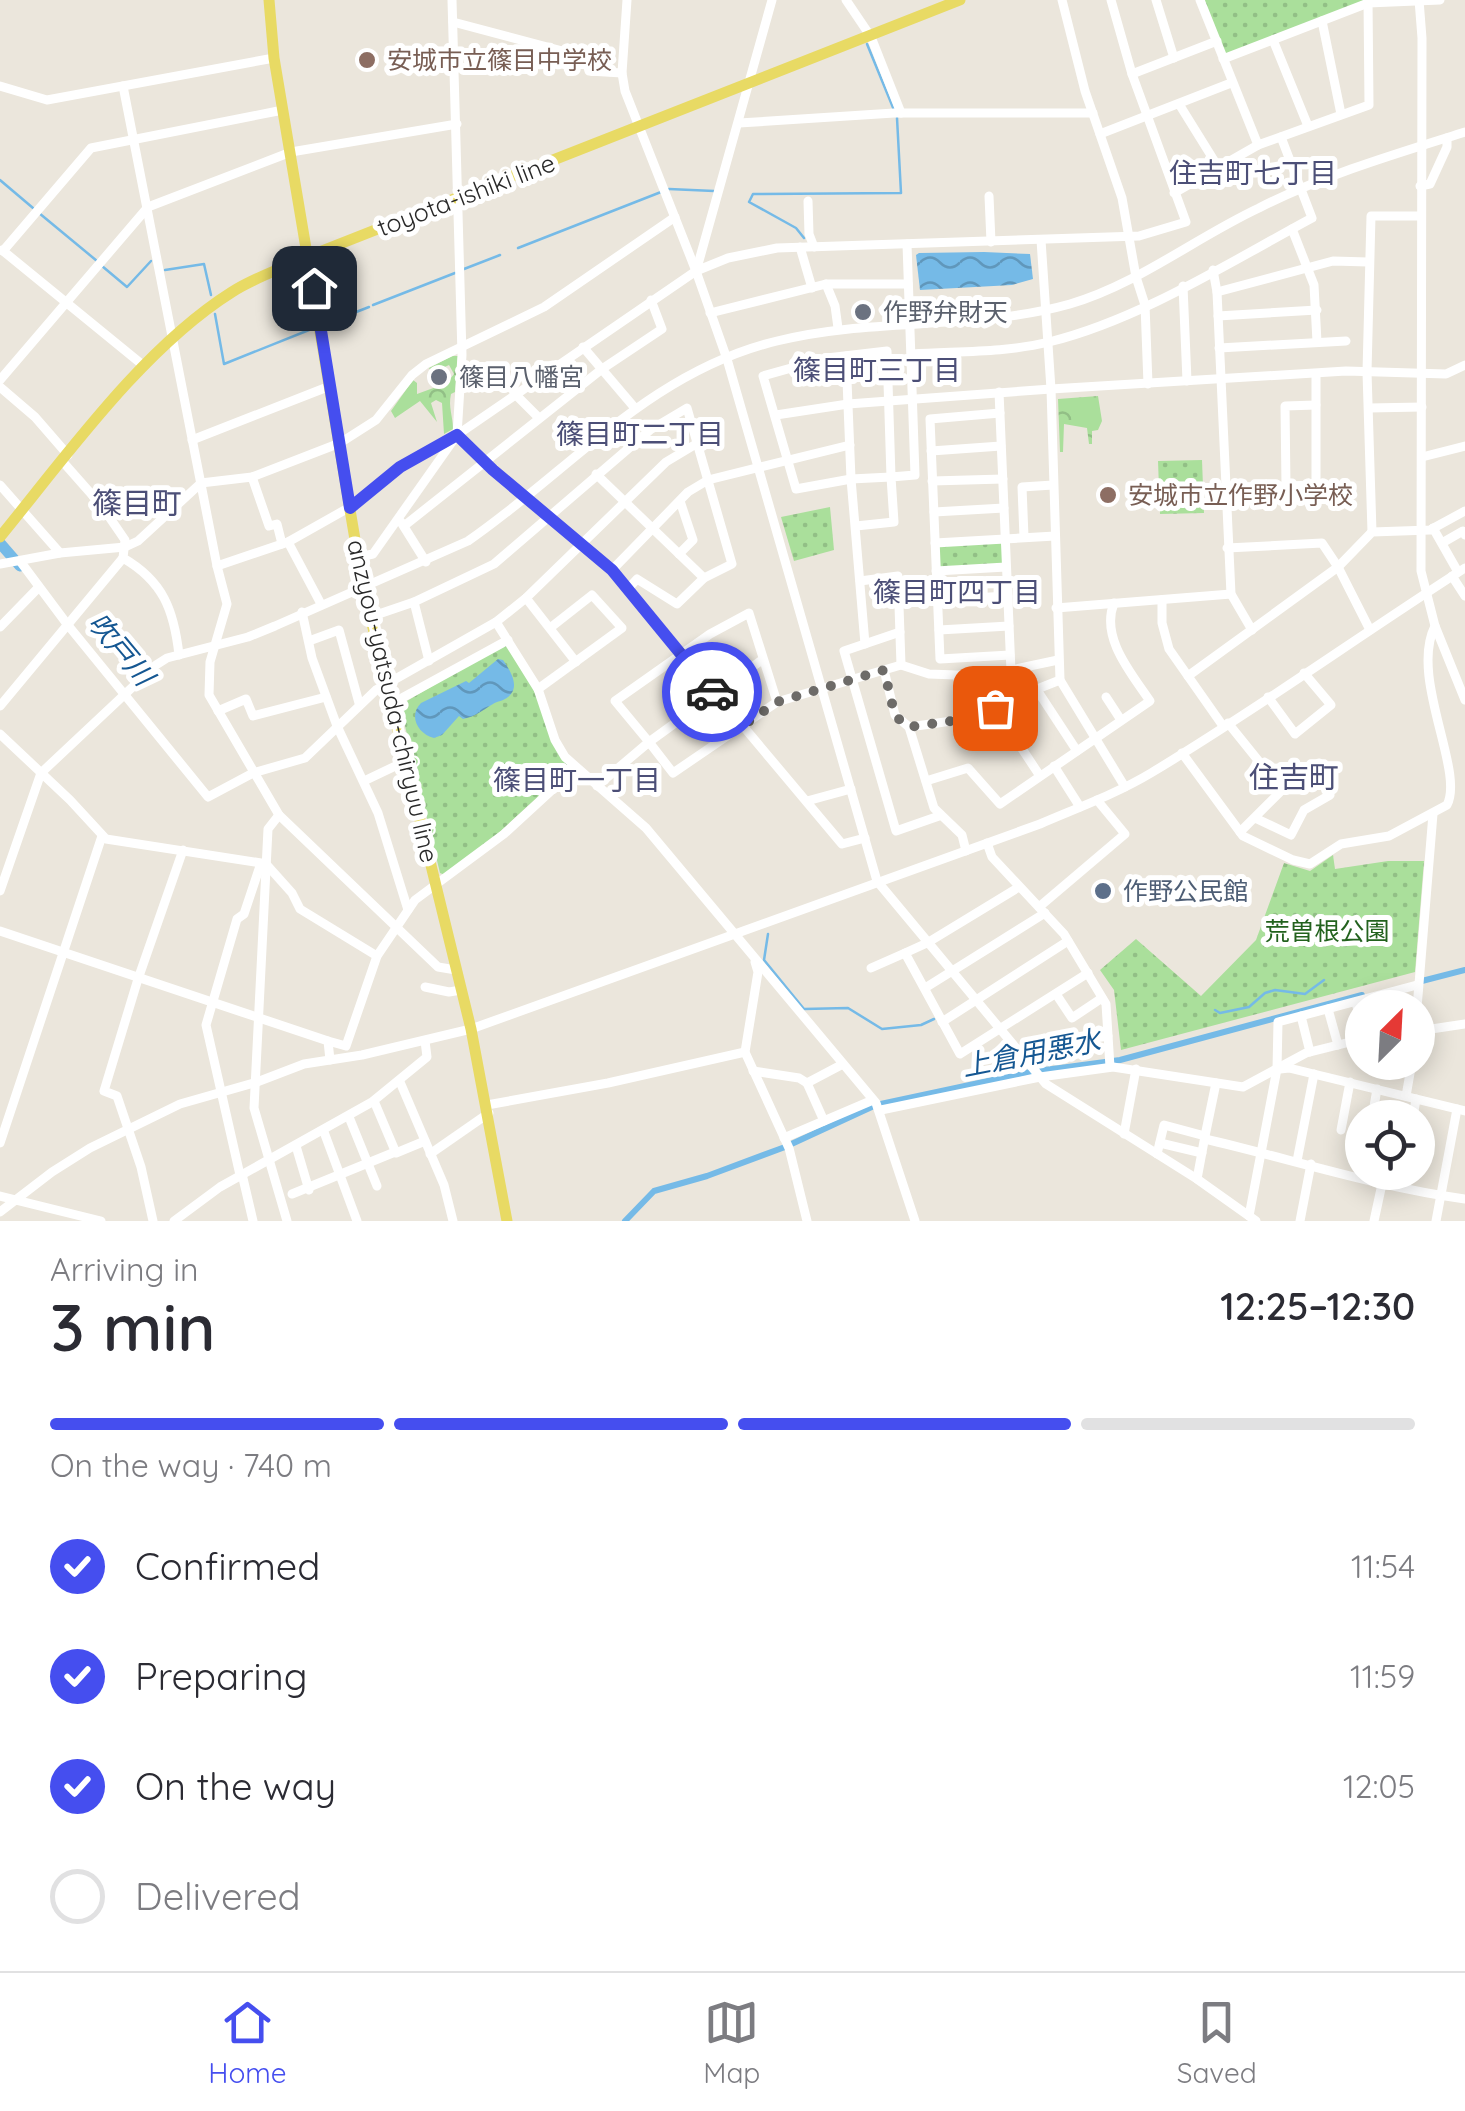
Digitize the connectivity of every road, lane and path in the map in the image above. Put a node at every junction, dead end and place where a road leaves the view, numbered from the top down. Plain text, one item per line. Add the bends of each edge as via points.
1 (269, 0) edge
2 (452, 0) edge
3 (627, 0) edge
4 (772, 0) edge
5 (846, 0) edge
6 (960, 0) edge
7 (1062, 0) edge
8 (1111, 0) edge
9 (1156, 0) edge
10 (1200, 0) edge
11 (1440, 0) edge
12 (1419, 1) edge
13 (1368, 2) edge
14 (1322, 20) junction
15 (453, 22) junction
16 (867, 38) junction
17 (1274, 40) junction
18 (1217, 41) junction
19 (274, 58) junction
20 (1174, 58) junction
21 (1223, 59) junction
22 (622, 73) junction
23 (1132, 74) junction
24 (1231, 82) junction
25 (750, 84) junction
26 (0, 86) edge
27 (123, 86) junction
28 (1179, 104) junction
29 (282, 110) junction
30 (898, 113) junction
31 (1093, 113) junction
32 (1341, 114) junction
33 (1147, 116) junction
34 (739, 123) junction
35 (457, 124) junction
36 (1308, 126) junction
37 (640, 127) junction
38 (1465, 132) edge
39 (1100, 134) junction
40 (1281, 136) junction
41 (1447, 138) junction
42 (134, 142) junction
43 (1258, 145) junction
44 (1419, 146) junction
45 (291, 152) junction
46 (1220, 170) junction
47 (1420, 186) junction
48 (1300, 188) junction
49 (1174, 192) junction
50 (989, 196) dead end
51 (458, 198) junction
52 (808, 201) dead end
53 (148, 208) junction
54 (1421, 216) junction
55 (675, 217) junction
56 (1292, 228) junction
57 (1128, 237) junction
58 (1042, 240) junction
59 (991, 242) junction
60 (906, 244) junction
61 (800, 247) junction
62 (814, 247) junction
63 (2, 250) edge
64 (309, 256) junction
65 (1368, 262) junction
66 (1309, 267) junction
67 (1213, 270) junction
68 (696, 271) junction
69 (1136, 277) junction
70 (826, 284) junction
71 (908, 284) junction
72 (1182, 286) junction
73 (812, 288) junction
74 (1217, 292) junction
75 (651, 300) junction
76 (66, 304) junction
77 (1146, 305) junction
78 (1044, 310) junction
79 (1317, 310) junction
80 (710, 313) junction
81 (1218, 316) junction
82 (909, 323) junction
83 (838, 328) junction
84 (173, 336) junction
85 (1346, 341) dead end
86 (1048, 342) junction
87 (1317, 342) junction
88 (462, 346) junction
89 (583, 347) junction
90 (1218, 348) junction
91 (912, 354) junction
92 (846, 356) junction
93 (727, 359) junction
94 (1465, 365) edge
95 (144, 366) junction
96 (602, 369) junction
97 (1367, 372) junction
98 (1316, 374) junction
99 (1422, 375) junction
100 (1219, 378) junction
101 (1187, 382) junction
102 (0, 384) edge
103 (1148, 384) junction
104 (330, 386) junction
105 (1050, 389) junction
106 (999, 392) junction
107 (514, 393) junction
108 (913, 398) junction
109 (888, 401) junction
110 (848, 404) junction
111 (1316, 405) junction
112 (634, 407) junction
113 (1422, 407) junction
114 (1370, 408) junction
115 (1000, 414) junction
116 (776, 415) junction
117 (539, 418) junction
118 (457, 435) junction
119 (192, 440) junction
120 (340, 443) junction
121 (696, 444) junction
122 (850, 445) junction
123 (1002, 446) junction
124 (1465, 446) edge
125 (931, 450) junction
126 (1422, 457) junction
127 (66, 459) junction
128 (787, 459) junction
129 (485, 461) junction
130 (757, 468) junction
131 (596, 474) junction
132 (252, 477) junction
133 (891, 477) junction
134 (1003, 478) junction
135 (852, 479) junction
136 (708, 480) junction
137 (932, 481) junction
138 (201, 483) junction
139 (0, 485) edge
140 (1053, 485) junction
141 (1286, 486) junction
142 (1225, 488) junction
143 (525, 498) junction
144 (680, 501) junction
145 (625, 502) junction
146 (24, 508) junction
147 (350, 508) junction
148 (1004, 508) junction
149 (1465, 511) edge
150 (934, 512) junction
151 (547, 516) junction
152 (401, 523) junction
153 (856, 526) junction
154 (1433, 528) junction
155 (652, 529) junction
156 (1372, 532) junction
157 (1422, 532) junction
158 (1465, 535) edge
159 (1055, 536) junction
160 (0, 537) edge
161 (1024, 537) junction
162 (1006, 538) junction
163 (1442, 542) junction
164 (285, 543) junction
165 (935, 543) junction
166 (581, 544) junction
167 (125, 547) junction
168 (1227, 548) junction
169 (60, 553) junction
170 (679, 554) junction
171 (359, 557) junction
172 (123, 558) junction
173 (20, 561) junction
174 (426, 562) junction
175 (0, 564) edge
176 (217, 566) junction
177 (1338, 566) junction
178 (1006, 568) junction
179 (612, 570) junction
180 (936, 571) junction
181 (1458, 572) edge
182 (704, 578) junction
183 (860, 581) junction
184 (39, 587) junction
185 (363, 587) junction
186 (627, 590) junction
187 (1231, 594) junction
188 (1425, 594) junction
189 (1008, 596) junction
190 (1465, 596) edge
191 (526, 598) junction
192 (937, 600) junction
193 (1162, 600) junction
194 (414, 602) junction
195 (321, 604) junction
196 (1114, 604) junction
197 (1056, 608) junction
198 (302, 612) junction
199 (370, 618) junction
200 (496, 622) junction
201 (67, 624) junction
202 (1009, 626) junction
203 (1435, 626) junction
204 (0, 627) edge
205 (550, 628) junction
206 (938, 630) junction
207 (1252, 630) junction
208 (1370, 630) junction
209 (900, 632) junction
210 (508, 640) junction
211 (309, 641) junction
212 (864, 644) junction
213 (216, 646) junction
214 (179, 655) junction
215 (681, 655) junction
216 (1010, 655) junction
217 (762, 660) junction
218 (1058, 660) junction
219 (429, 661) junction
220 (576, 662) junction
221 (902, 665) junction
222 (884, 670) junction
223 (1012, 671) junction
224 (1304, 673) junction
225 (1188, 676) junction
226 (852, 680) junction
227 (1060, 680) junction
228 (386, 685) junction
229 (538, 689) junction
230 (821, 689) junction
231 (1037, 690) junction
232 (123, 693) junction
233 (715, 695) junction
234 (326, 697) junction
235 (1106, 697) dead end
236 (1268, 698) junction
237 (1465, 700) edge
238 (777, 702) junction
239 (359, 704) junction
240 (391, 704) junction
241 (0, 706) edge
242 (995, 708) junction
243 (218, 711) junction
244 (1121, 720) junction
245 (1225, 724) junction
246 (1452, 725) dead end
247 (337, 726) junction
248 (742, 726) junction
249 (909, 727) junction
250 (0, 734) edge
251 (1094, 738) junction
252 (648, 742) junction
253 (1076, 750) junction
254 (1182, 753) junction
255 (406, 761) junction
256 (1460, 762) dead end
257 (1054, 766) junction
258 (576, 768) junction
259 (253, 772) junction
260 (41, 773) junction
261 (1040, 776) junction
262 (926, 781) junction
263 (364, 782) junction
264 (597, 786) junction
265 (1125, 787) junction
266 (851, 789) junction
267 (1282, 790) junction
268 (1097, 800) junction
269 (807, 801) junction
270 (1080, 807) junction
271 (279, 814) junction
272 (1432, 814) junction
273 (939, 816) junction
274 (1254, 818) junction
275 (1240, 832) junction
276 (102, 836) junction
277 (865, 838) junction
278 (987, 843) junction
279 (183, 850) junction
280 (966, 851) junction
281 (264, 864) junction
282 (877, 881) junction
283 (435, 887) junction
284 (1019, 887) junction
285 (0, 891) edge
286 (408, 910) junction
287 (1042, 910) junction
288 (397, 926) junction
289 (0, 931) edge
290 (736, 934) junction
291 (1068, 942) junction
292 (928, 943) junction
293 (905, 952) junction
294 (63, 954) junction
295 (378, 956) junction
296 (757, 960) junction
297 (871, 968) dead end
298 (456, 970) junction
299 (952, 971) junction
300 (1088, 973) junction
301 (138, 979) junction
302 (1418, 981) junction
303 (425, 987) dead end
304 (925, 988) junction
305 (460, 990) junction
306 (1391, 990) edge
307 (1418, 990) edge
308 (1056, 994) junction
309 (1102, 998) junction
310 (977, 1000) junction
311 (212, 1002) junction
312 (1345, 1005) edge
313 (1328, 1009) junction
314 (258, 1016) junction
315 (1301, 1016) junction
316 (942, 1022) junction
317 (1465, 1024) edge
318 (1001, 1028) junction
319 (1435, 1028) edge
320 (471, 1029) junction
321 (1108, 1036) junction
322 (328, 1041) junction
323 (425, 1041) junction
324 (1345, 1043) edge
325 (1338, 1044) junction
326 (1019, 1050) junction
327 (746, 1052) junction
328 (1310, 1052) junction
329 (330, 1060) junction
330 (1110, 1062) junction
331 (843, 1064) junction
332 (1136, 1069) junction
333 (1277, 1069) junction
334 (753, 1071) junction
335 (1037, 1073) junction
336 (1314, 1074) junction
337 (1411, 1080) edge
338 (257, 1082) junction
339 (400, 1082) junction
340 (1350, 1082) junction
341 (807, 1083) junction
342 (1216, 1083) junction
343 (1377, 1089) junction
344 (224, 1091) junction
345 (1411, 1097) junction
346 (1375, 1100) edge
347 (1411, 1100) edge
348 (374, 1101) junction
349 (877, 1104) junction
350 (488, 1109) junction
351 (1461, 1110) edge
352 (349, 1117) junction
353 (824, 1121) junction
354 (128, 1126) junction
355 (1341, 1130) dead end
356 (324, 1132) junction
357 (1124, 1134) junction
358 (1205, 1137) junction
359 (425, 1141) junction
360 (0, 1143) edge
361 (786, 1143) junction
362 (296, 1146) junction
363 (1158, 1148) junction
364 (396, 1152) junction
365 (1262, 1152) junction
366 (430, 1154) junction
367 (1202, 1154) junction
368 (268, 1160) junction
369 (1297, 1161) junction
370 (368, 1164) junction
371 (1310, 1164) junction
372 (1345, 1171) edge
373 (241, 1175) junction
374 (339, 1176) junction
375 (1197, 1179) junction
376 (378, 1186) dead end
377 (309, 1190) junction
378 (1381, 1190) edge
379 (1413, 1190) edge
380 (292, 1194) dead end
381 (0, 1196) edge
382 (1441, 1197) junction
383 (1465, 1199) edge
384 (16, 1200) junction
385 (0, 1212) edge
386 (1252, 1219) edge
387 (101, 1221) edge
388 (153, 1221) edge
389 (174, 1221) edge
390 (253, 1221) edge
391 (287, 1221) edge
392 (356, 1221) edge
393 (453, 1221) edge
394 (508, 1221) edge
395 (806, 1221) edge
396 (915, 1221) edge
397 (1300, 1221) edge
398 (1374, 1221) edge
399 (1436, 1221) edge

1 - 19 main road, anzyou-yatsuda-chiryuu line
2 - 15 street
3 - 22 street
4 - 25 street
5 - 16 street
6 - 16 main road, toyota-ishiki line
7 - 31 street
8 - 23 street
9 - 20 street
10 - 18 street
11 - 12 street
12 - 13 street
12 - 44 street
13 - 14 street
13 - 32 street via 1369,105
14 - 17 street
14 - 32 street
15 - 22 street via 585,57 588,71
15 - 35 street
16 - 25 main road, toyota-ishiki line
16 - 30 street
17 - 21 street
17 - 36 street
18 - 20 street
18 - 21 street
19 - 27 street
19 - 29 main road, anzyou-yatsuda-chiryuu line
20 - 23 street
21 - 24 street
22 - 37 street
23 - 33 street
24 - 28 street
24 - 43 street
25 - 34 street
25 - 37 main road, toyota-ishiki line
26 - 27 street via 47,100
27 - 42 street
28 - 33 street
28 - 46 street
29 - 42 street
29 - 45 main road, anzyou-yatsuda-chiryuu line
30 - 31 street
30 - 34 street
31 - 39 street
32 - 36 street
33 - 39 street
33 - 49 street
34 - 68 street
35 - 45 street
35 - 51 street
36 - 40 street
37 - 51 main road, toyota-ishiki line
37 - 55 street
38 - 41 street
39 - 57 street
40 - 43 street
40 - 48 street
41 - 44 street
41 - 47 street via 1430,184
42 - 53 street
42 - 63 street via 87,150
43 - 46 street
44 - 47 street
44 - 48 street
45 - 53 street
45 - 64 main road, anzyou-yatsuda-chiryuu line
46 - 49 street
47 - 54 street
48 - 56 street via 1312,218
48 - 69 street
49 - 57 street via 1186,222
50 - 59 street
51 - 64 main road, toyota-ishiki line
51 - 88 street
52 - 62 street
53 - 76 street
53 - 84 street
54 - 65 street via 1371,216
54 - 99 street
55 - 68 street
55 - 88 street via 544,307
56 - 66 street
56 - 67 street
57 - 58 street
57 - 69 street
58 - 59 street
58 - 78 street
59 - 60 street
60 - 62 street
60 - 71 street
61 - 62 street
61 - 68 street via 753,251
61 - 73 street
63 - 76 street
64 - 84 main road, toyota-ishiki line via 234,290
64 - 104 main road, anzyou-yatsuda-chiryuu line
65 - 66 street via 1342,259
65 - 97 street
66 - 74 street
66 - 79 street
67 - 72 street
67 - 74 street
68 - 75 street
68 - 80 street
69 - 77 street
69 - 78 street
70 - 71 street
70 - 73 street
70 - 83 street
71 - 82 street
72 - 77 street
72 - 101 street
73 - 80 street
74 - 81 street
75 - 89 street
75 - 96 street via 662,329
76 - 95 street
76 - 102 street
77 - 86 street
77 - 103 street
78 - 82 street
78 - 86 street
79 - 81 street
79 - 87 street
80 - 93 street
81 - 90 street
82 - 83 street
82 - 91 street
83 - 93 street
84 - 95 main road, toyota-ishiki line
84 - 119 street
85 - 87 street
86 - 91 street
86 - 105 street
87 - 90 street
88 - 118 street
88 - 120 street via 412,375 376,420
89 - 96 street
89 - 107 street
90 - 100 street
91 - 108 street
92 - 109 street via 887,351
92 - 110 street
92 - 116 street via 764,376
93 - 112 street
93 - 130 street
94 - 99 street
95 - 127 main road, toyota-ishiki line
96 - 112 street
96 - 117 street
97 - 98 street
97 - 99 street
97 - 114 street
98 - 100 street
98 - 111 street
99 - 113 street
100 - 101 street
100 - 142 street
101 - 103 street
102 - 127 street
103 - 105 street
104 - 119 street
104 - 120 main road, anzyou-yatsuda-chiryuu line
105 - 106 street
105 - 140 street
106 - 108 street
106 - 115 street
107 - 117 street
107 - 118 street
108 - 109 street
108 - 133 street via 915,474
109 - 110 street
109 - 133 street
110 - 116 street
110 - 122 street
111 - 141 street via 1316,486
111 - 141 street via 1285,406
112 - 143 street
113 - 114 street
113 - 126 street
114 - 156 street
115 - 123 street
115 - 125 street via 930,419
116 - 128 street
117 - 129 street
118 - 129 street
118 - 147 street via 400,467
118 - 152 street
119 - 138 street
120 - 132 street
120 - 147 main road, anzyou-yatsuda-chiryuu line
121 - 131 street via 687,408
121 - 136 street
121 - 145 street via 666,462
122 - 128 street
122 - 135 street
123 - 125 street
123 - 134 street
124 - 126 street
125 - 137 street
126 - 157 street
127 - 146 main road, toyota-ishiki line
127 - 167 street
128 - 130 street
128 - 135 street via 796,490
129 - 143 street
129 - 152 street
130 - 136 street
130 - 230 street
131 - 145 street
131 - 151 street
132 - 138 street
132 - 164 street via 269,526 276,524
133 - 135 street
133 - 153 street via 894,522
134 - 137 street
134 - 148 street
135 - 153 street
136 - 144 street
136 - 182 street via 732,564
137 - 150 street
138 - 167 street
138 - 176 street
139 - 146 street
140 - 159 street
140 - 161 street via 1022,487
141 - 142 street
142 - 168 street
143 - 151 street
143 - 174 street via 468,541
144 - 155 street
144 - 170 street via 692,540
145 - 155 street
145 - 166 street
146 - 160 main road, toyota-ishiki line
146 - 169 street
147 - 164 street
147 - 171 main road, anzyou-yatsuda-chiryuu line
148 - 150 street
148 - 162 street
149 - 154 street
150 - 165 street
151 - 166 street
151 - 194 street via 494,564
152 - 171 street via 374,554
152 - 174 street
153 - 183 street
154 - 157 street
154 - 163 street
155 - 170 street
155 - 179 street
156 - 157 street
156 - 177 street
157 - 188 street
158 - 163 street
159 - 161 street
159 - 197 street
161 - 162 street
162 - 165 street
162 - 178 street
163 - 181 street
164 - 176 street
164 - 195 street
165 - 180 street
166 - 179 street
166 - 191 street
167 - 169 street
167 - 172 street
168 - 177 street via 1322,543
168 - 187 street
169 - 173 street
170 - 182 street
171 - 185 main road, anzyou-yatsuda-chiryuu line
172 - 201 street
172 - 214 street via 160,587
173 - 175 street
173 - 184 street
174 - 185 street
176 - 213 street via 227,604
177 - 207 street
177 - 208 street
178 - 180 street
178 - 189 street
179 - 186 street
180 - 192 street
181 - 188 street
181 - 190 street
182 - 186 street via 678,604 636,579
183 - 209 street via 898,576
183 - 212 street
184 - 201 street
184 - 204 street
185 - 195 street
185 - 199 main road, anzyou-yatsuda-chiryuu line
186 - 215 street
187 - 193 street
187 - 207 street
188 - 203 street
188 - 208 street
189 - 192 street
189 - 202 street
191 - 200 street
191 - 205 street
192 - 206 street
193 - 196 street
193 - 225 street via 1164,638
194 - 199 street
194 - 219 street
195 - 198 street
196 - 197 street
196 - 244 street via 1119,655 1150,700
197 - 218 street
198 - 211 street
198 - 213 street
199 - 228 main road, anzyou-yatsuda-chiryuu line
200 - 210 street
200 - 219 street
201 - 232 street
201 - 241 street
202 - 206 street
202 - 216 street
203 - 237 street
203 - 246 street via 1430,670
205 - 220 street
205 - 220 street via 592,595 622,628
206 - 216 street via 940,658
207 - 225 street
208 - 224 street
209 - 212 street
209 - 221 street
210 - 229 street
210 - 240 street
211 - 234 street
211 - 239 street via 339,630
212 - 226 street via 844,652
213 - 214 street
213 - 243 street via 208,679
214 - 232 street
215 - 217 street via 749,613
215 - 233 street
215 - 252 street via 616,701
216 - 223 street
217 - 233 street
217 - 238 street
218 - 223 street
218 - 227 street
219 - 228 street
220 - 229 street
221 - 222 street
221 - 223 street via 956,678
222 - 226 street
222 - 249 street via 895,716
224 - 236 street
224 - 236 street via 1331,705 1295,734
225 - 245 street
226 - 230 street
226 - 273 street via 896,831
227 - 231 street
227 - 251 street
228 - 239 street
228 - 240 main road, anzyou-yatsuda-chiryuu line
229 - 258 street via 555,740
230 - 238 street
230 - 266 street
231 - 242 street
231 - 253 street
232 - 259 street via 208,797
232 - 260 street
233 - 248 street
233 - 252 street
234 - 243 street via 253,716 246,699
234 - 247 street
235 - 244 street
236 - 245 street
238 - 248 street
239 - 247 street
240 - 255 main road, anzyou-yatsuda-chiryuu line
242 - 249 street
242 - 261 street
243 - 259 street
244 - 251 street
245 - 254 street
245 - 267 street
247 - 259 street via 305,758
247 - 263 street
248 - 252 street via 672,774
248 - 269 street
249 - 262 street
250 - 260 street
251 - 253 street
251 - 265 street
252 - 264 street
253 - 257 street
254 - 265 street
254 - 275 street
255 - 263 street
255 - 283 main road, anzyou-yatsuda-chiryuu line
256 - 272 street via 1455,799
257 - 261 street
257 - 270 street
258 - 264 street
258 - 283 street
259 - 271 street
260 - 276 street
260 - 285 street
261 - 262 street via 1000,804 968,768
262 - 273 street
263 - 286 street
264 - 290 street via 646,828
265 - 268 street
266 - 269 street
266 - 277 street
267 - 274 street
267 - 274 street via 1318,762 1330,795 1304,810 1291,834
268 - 270 street
268 - 287 street via 1125,834
269 - 277 street via 842,844
270 - 278 street
271 - 281 street via 268,829
271 - 288 street
272 - 275 street via 1389,836 1341,844 1307,865 1253,844
272 - 302 street
273 - 280 street via 962,835
274 - 275 street
276 - 279 street
276 - 294 street
277 - 282 street
278 - 280 street
278 - 284 street
279 - 281 street
279 - 301 street
280 - 282 street
281 - 295 street via 300,909
281 - 311 street via 237,918
281 - 314 street
282 - 290 street
282 - 292 street
283 - 286 street
283 - 298 main road, anzyou-yatsuda-chiryuu line
284 - 287 street
284 - 292 street
286 - 288 street
287 - 291 street
287 - 299 street
288 - 295 street
288 - 298 street via 438,966
289 - 294 street
290 - 296 street
290 - 320 street
291 - 300 street
291 - 310 street
292 - 293 street
292 - 299 street
293 - 297 street
293 - 304 street
294 - 301 street
294 - 360 street
295 - 322 street via 346,1046
296 - 327 street
296 - 331 street
298 - 305 main road, anzyou-yatsuda-chiryuu line
299 - 304 street
299 - 310 street
300 - 308 street
300 - 309 street
301 - 311 street
301 - 354 street via 104,1091 117,1096
302 - 306 street
302 - 307 street
303 - 305 street
304 - 316 street
305 - 320 main road, anzyou-yatsuda-chiryuu line
308 - 309 street via 1072,1018
308 - 318 street
309 - 321 street
310 - 316 street
310 - 318 street
311 - 314 street
311 - 344 street via 206,1025
312 - 313 street
313 - 315 street
313 - 325 street
314 - 322 street
314 - 338 street
315 - 328 street
315 - 333 street via 1278,1022
316 - 318 street via 960,1054
317 - 319 street
318 - 326 street
320 - 323 street
320 - 350 main road, anzyou-yatsuda-chiryuu line
321 - 326 street
321 - 330 street
322 - 329 street
323 - 329 street
323 - 339 street via 427,1057
324 - 325 street
325 - 328 street
326 - 335 street
327 - 334 street
327 - 350 street
328 - 333 street
329 - 338 street
330 - 332 street
330 - 335 street
331 - 341 street
331 - 349 street
332 - 342 street
332 - 357 street
333 - 336 street
333 - 342 street via 1243,1087
333 - 365 street
334 - 341 street
334 - 361 street
335 - 349 street
335 - 357 street
336 - 340 street
336 - 369 street
337 - 345 street
338 - 344 street
338 - 368 street via 254,1108
339 - 348 street
339 - 359 street
340 - 343 street
340 - 355 street
341 - 353 street
342 - 358 street
343 - 345 street
343 - 346 street
344 - 354 street
344 - 373 street
345 - 347 street
345 - 351 street
348 - 352 street
348 - 364 street
349 - 353 street
349 - 396 street
350 - 366 street
350 - 394 main road, anzyou-yatsuda-chiryuu line
351 - 382 street
352 - 356 street
352 - 370 street
353 - 361 street
354 - 384 street
354 - 388 street
356 - 362 street
356 - 374 street
357 - 363 street
358 - 363 street via 1164,1125
358 - 365 street
358 - 367 street
359 - 364 street
359 - 366 street
361 - 395 street
362 - 368 street
362 - 377 street
363 - 367 street
363 - 375 street
364 - 370 street
365 - 369 street
365 - 386 street
366 - 393 street
367 - 375 street
368 - 373 street
368 - 391 street
369 - 371 street
370 - 374 street
370 - 376 street
371 - 372 street
371 - 397 street
373 - 389 street
373 - 390 street
374 - 377 street
374 - 392 street
375 - 386 street
377 - 380 street
378 - 398 street
379 - 382 street
381 - 384 street
382 - 383 street
382 - 399 street
384 - 385 street
384 - 387 street

